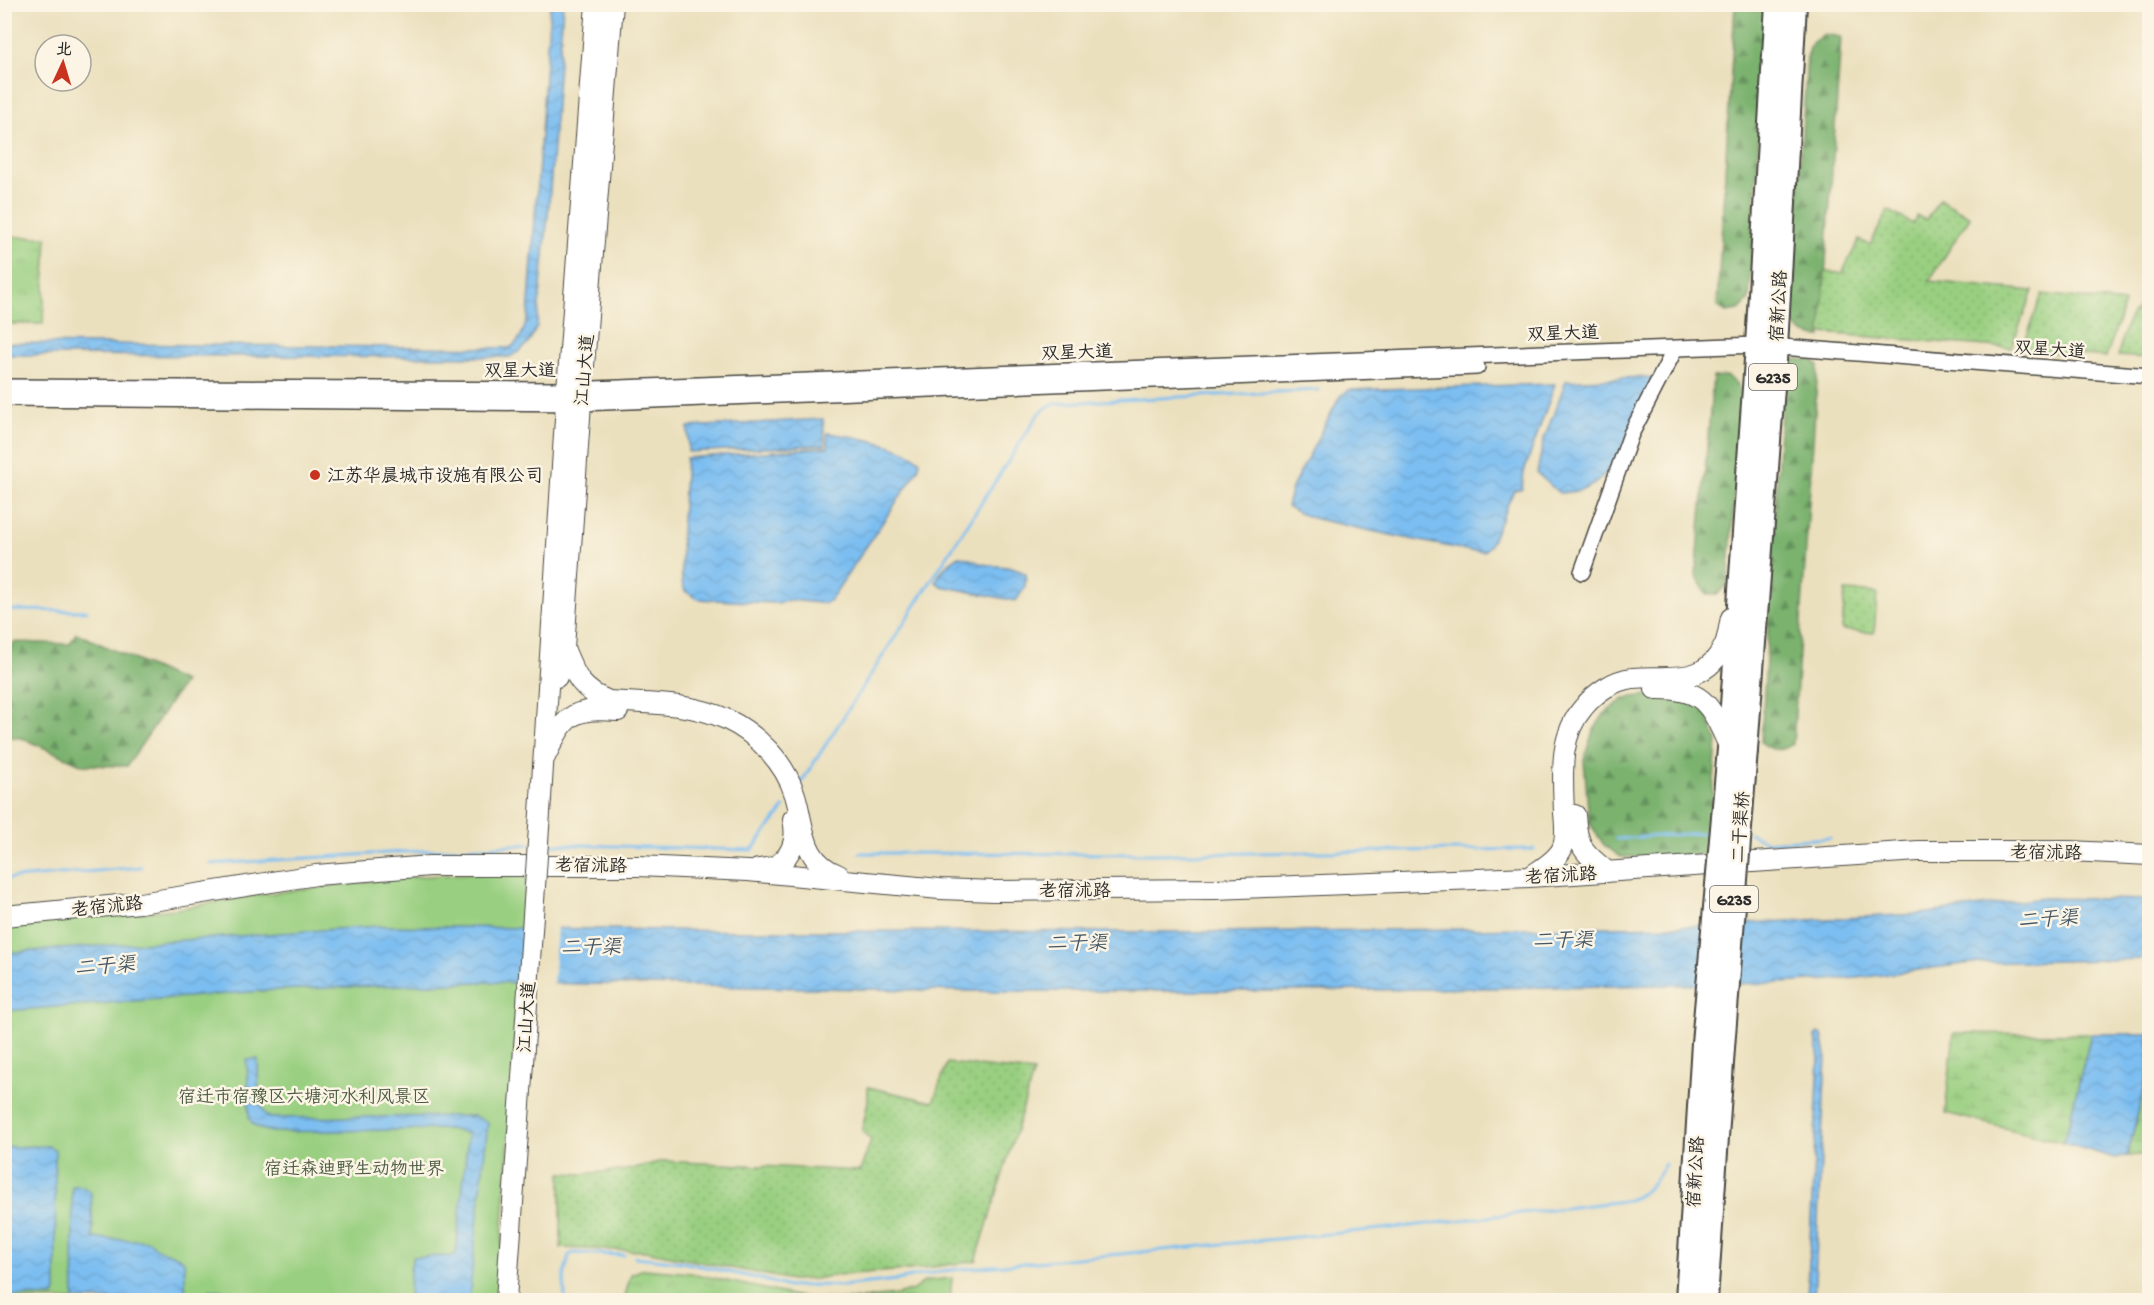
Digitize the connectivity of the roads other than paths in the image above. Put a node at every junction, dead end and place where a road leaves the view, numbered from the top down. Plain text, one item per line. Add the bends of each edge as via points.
1 (596, 4) edge
2 (613, 4) edge
3 (1777, 4) edge
4 (1796, 4) edge
5 (1766, 351) junction
6 (1672, 354) junction
7 (2150, 376) edge
8 (4, 387) edge
9 (574, 397) junction
10 (4, 398) edge
11 (1582, 572) dead end
12 (1739, 586) junction
13 (564, 648) junction
14 (543, 733) junction
15 (1734, 748) junction
16 (542, 765) junction
17 (796, 833) junction
18 (2150, 855) edge
19 (748, 871) junction
20 (1608, 872) junction
21 (823, 877) junction
22 (1529, 877) junction
23 (870, 883) junction
24 (4, 916) edge
25 (1713, 1045) junction
26 (506, 1300) edge
27 (1687, 1300) edge
28 (1706, 1300) edge

1 - 9 main road, 江山大道
2 - 9 main road, 江山大道
3 - 5 highway, 宿新公路 / G235
4 - 5 highway, 宿新公路 / G235
5 - 6 street, 双星大道
5 - 7 street, 双星大道
5 - 12 highway, 宿新公路 / G235
5 - 15 highway, 宿新公路 / G235
6 - 9 street, 双星大道
6 - 11 street via 1631,434
8 - 9 street, 双星大道
9 - 10 street, 双星大道
9 - 13 main road, 江山大道
9 - 14 main road, 江山大道
12 - 15 highway, 宿新公路 / G235
12 - 22 main road via 1725,644 1709,667 1677,678 1632,678 1615,683 1591,698 1572,720 1565,743 1563,777 1566,838 1550,863
13 - 14 main road, 江山大道
13 - 23 main road via 576,676 597,697 609,702 688,707 726,719 752,734 786,774 809,850 818,863 827,870
14 - 16 main road, 江山大道
15 - 20 main road via 1712,709 1687,692 1634,690 1612,697 1590,714 1572,760 1576,831 1582,848
15 - 25 highway, 二干渠桥 / G235, bridge
16 - 17 main road via 558,731 577,713 605,710 691,716 748,742 764,758 779,776 788,796
16 - 26 main road, 江山大道, bridge
17 - 19 main road via 793,848 776,866
17 - 21 main road via 807,860
18 - 20 main road, 老宿沭路 via 1918,851
19 - 21 main road, 老宿沭路
19 - 24 main road, 老宿沭路 via 568,864 430,866 316,875 140,903
20 - 22 main road, 老宿沭路
21 - 23 main road, 老宿沭路
22 - 23 main road, 老宿沭路 via 1203,889 994,891
25 - 27 highway, 宿新公路 / G235
25 - 28 highway, 宿新公路 / G235

